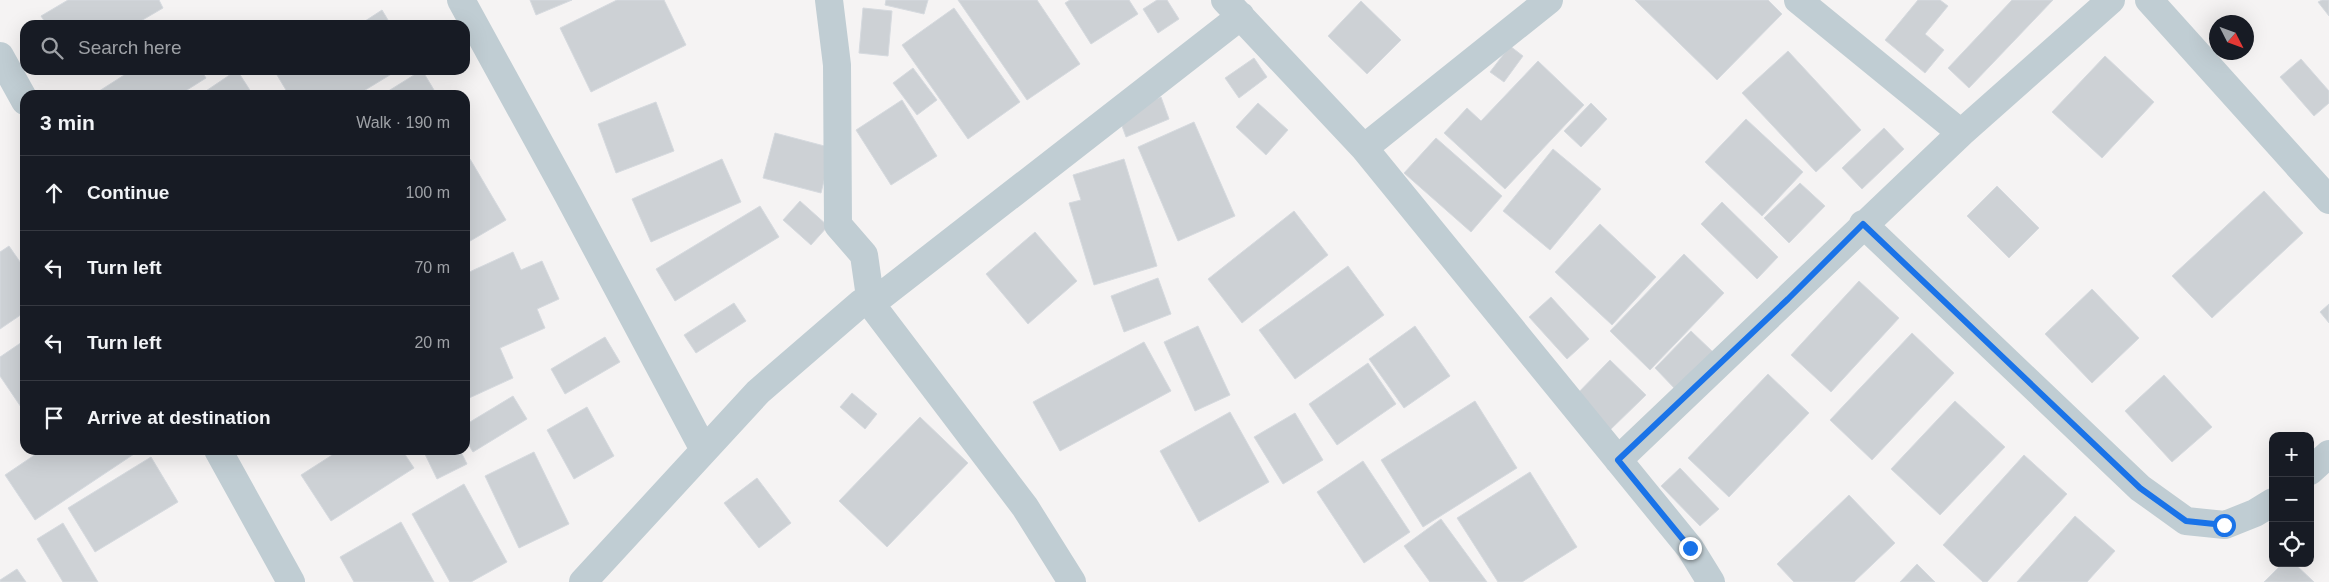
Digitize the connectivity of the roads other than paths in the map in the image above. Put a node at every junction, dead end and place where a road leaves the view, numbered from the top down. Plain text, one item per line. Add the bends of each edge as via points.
1 (461, 0) edge
2 (829, 0) edge
3 (1549, 0) edge
4 (1798, 0) edge
5 (2111, 0) edge
6 (2149, 0) edge
7 (1233, 8) edge
8 (0, 56) edge
9 (20, 92) edge
10 (1961, 132) junction
11 (1364, 148) junction
12 (2329, 200) edge
13 (1863, 224) junction
14 (872, 304) junction
15 (704, 450) junction
16 (2329, 454) edge
17 (221, 455) edge
18 (1618, 460) junction
19 (2314, 467) edge
20 (2269, 504) edge
21 (291, 582) edge
22 (583, 582) edge
23 (1072, 582) edge
24 (1711, 582) edge

1 - 15 street
2 - 14 street via 837,65 838,225 864,255
3 - 11 street
4 - 10 street
5 - 10 street
6 - 12 street
7 - 11 street
7 - 14 street
8 - 9 street
10 - 13 street
11 - 18 street
13 - 18 street
13 - 20 street via 2140,488 2186,521 2224,525
14 - 15 street via 861,303 766,386
14 - 23 street via 1026,507
15 - 22 street
16 - 19 street
17 - 21 street
18 - 24 street via 1690,548

